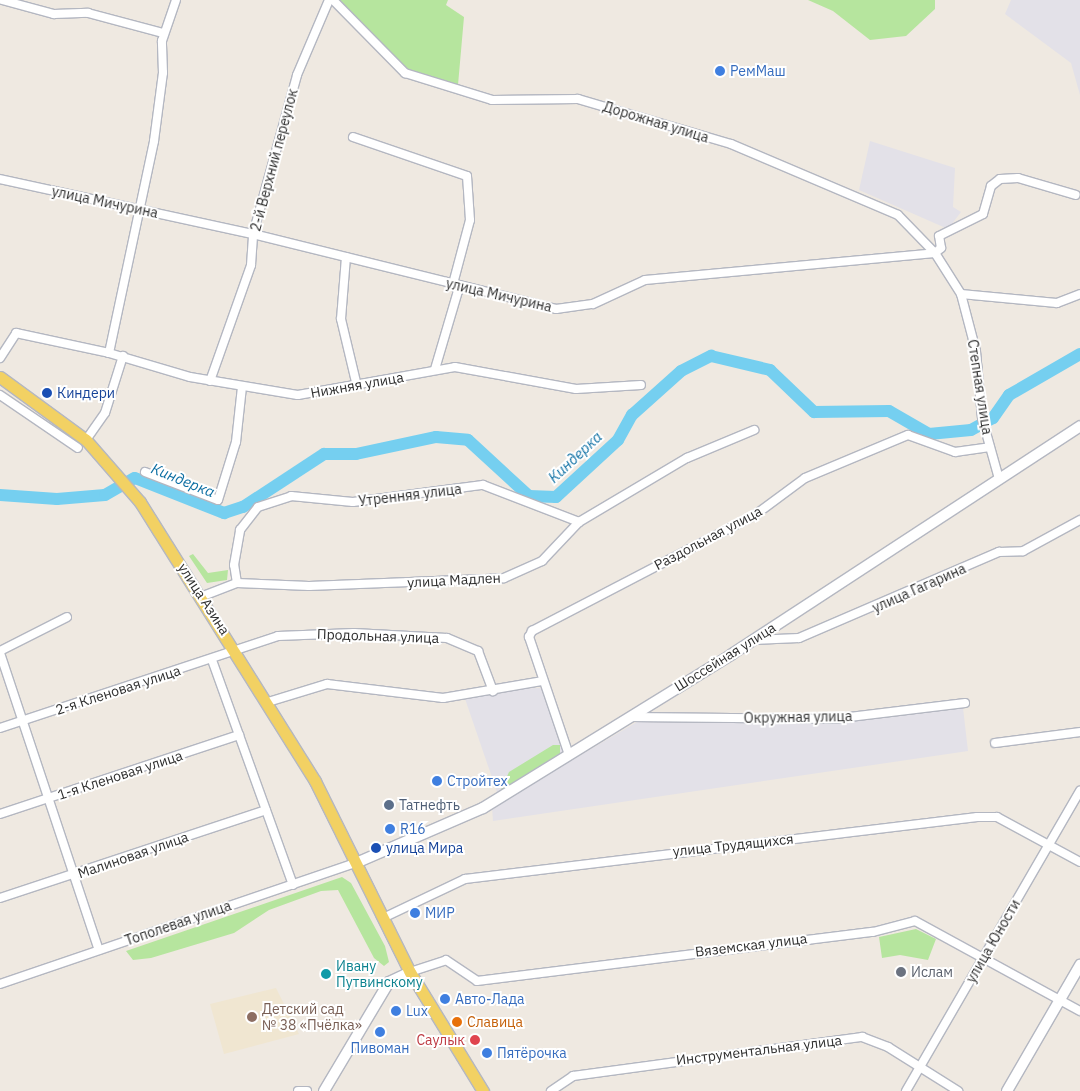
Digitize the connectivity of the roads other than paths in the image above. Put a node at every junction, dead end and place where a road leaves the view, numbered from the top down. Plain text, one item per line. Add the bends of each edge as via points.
1 (2, 0) edge
2 (176, 0) edge
3 (331, 0) edge
4 (163, 33) junction
5 (353, 137) dead end
6 (0, 179) edge
7 (1076, 195) dead end
8 (141, 210) junction
9 (253, 234) junction
10 (935, 253) junction
11 (346, 257) junction
12 (453, 284) junction
13 (961, 294) junction
14 (1080, 294) edge
15 (109, 353) junction
16 (123, 356) junction
17 (0, 358) edge
18 (435, 369) junction
19 (0, 377) edge
20 (210, 381) junction
21 (641, 385) dead end
22 (357, 386) junction
23 (242, 387) junction
24 (0, 396) edge
25 (1080, 426) edge
26 (754, 430) dead end
27 (82, 444) junction
28 (990, 447) junction
29 (146, 472) dead end
30 (999, 479) junction
31 (1080, 520) edge
32 (579, 522) junction
33 (237, 583) junction
34 (203, 596) junction
35 (67, 617) dead end
36 (773, 627) junction
37 (753, 640) junction
38 (785, 641) junction
39 (236, 649) junction
40 (0, 652) edge
41 (212, 660) junction
42 (542, 681) junction
43 (493, 690) junction
44 (268, 702) junction
45 (965, 703) dead end
46 (630, 717) junction
47 (22, 721) junction
48 (0, 728) edge
49 (1080, 732) edge
50 (239, 735) junction
51 (994, 743) dead end
52 (569, 755) junction
53 (1080, 791) edge
54 (49, 799) junction
55 (266, 810) junction
56 (0, 814) edge
57 (1049, 845) junction
58 (356, 862) junction
59 (1080, 862) edge
60 (74, 875) junction
61 (293, 884) junction
62 (0, 898) edge
63 (383, 918) junction
64 (99, 950) junction
65 (984, 956) junction
66 (1080, 965) edge
67 (410, 972) junction
68 (0, 984) edge
69 (1060, 999) junction
70 (1080, 1011) edge
71 (919, 1069) junction
72 (298, 1091) edge
73 (307, 1091) edge
74 (324, 1091) edge
75 (484, 1091) edge
76 (551, 1091) edge
77 (906, 1091) edge
78 (958, 1091) edge
79 (1006, 1091) edge

1 - 4 street via 54,14 88,13
2 - 4 street
3 - 9 street, 2-й Верхний переулок via 298,75
3 - 10 street, Дорожная улица via 405,73 492,100 578,99 731,144 898,215
4 - 8 street via 163,73
5 - 12 street via 467,176 470,220
6 - 8 street, улица Мичурина
7 - 10 street via 1018,178 1000,179 992,186 983,214 939,236 941,248
8 - 9 street, улица Мичурина
8 - 15 street
9 - 11 street, улица Мичурина
9 - 20 street, 2-й Верхний переулок via 251,265
10 - 12 street, улица Мичурина via 645,280 593,304 556,309
10 - 13 street, Дорожная улица
11 - 12 street, улица Мичурина
11 - 22 street via 340,319
12 - 18 street via 458,291
13 - 14 street via 1057,303
13 - 28 street, Степная улица via 976,351 982,418
15 - 16 street, Нижняя улица
15 - 17 street, Нижняя улица via 16,333
16 - 20 street, Нижняя улица
16 - 27 street via 105,413
18 - 21 street, Нижняя улица via 455,367 576,389
18 - 22 street, Нижняя улица
19 - 27 main road, улица Азина
20 - 23 street, Нижняя улица
22 - 23 street, Нижняя улица via 298,395
23 - 29 street via 236,442 218,500
24 - 27 street
25 - 30 street, Шоссейная улица
26 - 32 street, улица Мадлен via 687,458
27 - 34 main road, улица Азина via 101,454 140,502
28 - 30 street, Степная улица
28 - 42 street, Раздольная улица via 955,452 908,435 805,478 755,516 532,630 529,637
30 - 36 street, Шоссейная улица
31 - 38 street, улица Гагарина via 1023,551 999,552 847,620
32 - 33 street, улица Мадлен via 542,561 504,578 309,586
32 - 33 street, Утренняя улица via 483,485 353,502 291,496 258,507 240,530 234,565
33 - 34 street, улица Мадлен
34 - 39 main road, улица Азина
35 - 40 street
36 - 37 street, Шоссейная улица
36 - 38 street
37 - 38 street, улица Гагарина
37 - 46 street, Шоссейная улица
39 - 41 street, 2-я Кленовая улица
39 - 43 street, Продольная улица via 278,636 354,633 447,638 478,651
39 - 44 main road, улица Азина
40 - 47 street
41 - 47 street, 2-я Кленовая улица
41 - 50 street
42 - 43 street
42 - 52 street, Раздольная улица
43 - 44 street via 443,698 326,684
44 - 58 main road, улица Азина
45 - 46 street, Окружная улица via 833,719
46 - 52 street, Шоссейная улица
47 - 48 street, 2-я Кленовая улица
47 - 54 street
49 - 51 street
50 - 54 street, 1-я Кленовая улица
50 - 55 street
52 - 58 street, Шоссейная улица via 484,808
53 - 57 street, улица Юности
54 - 56 street, 1-я Кленовая улица
54 - 60 street
55 - 60 street, Малиновая улица
55 - 61 street
57 - 59 street, улица Трудящихся
57 - 63 street, улица Трудящихся via 997,817 964,818 465,879
57 - 65 street, улица Юности
58 - 61 street, Тополевая улица
58 - 63 main road
60 - 62 street, Малиновая улица
60 - 64 street
61 - 64 street, Тополевая улица
63 - 67 main road
64 - 68 street, Тополевая улица
65 - 67 street, Вяземская улица via 914,921 873,932 477,981 446,960
65 - 69 street, Вяземская улица
65 - 71 street, улица Юности
66 - 69 street
67 - 74 street via 389,982
67 - 75 main road
69 - 70 street, Вяземская улица
69 - 79 street
71 - 76 street, Инструментальная улица via 888,1047 862,1037 573,1076
71 - 77 street, улица Юности
71 - 78 street, Инструментальная улица
72 - 73 street

